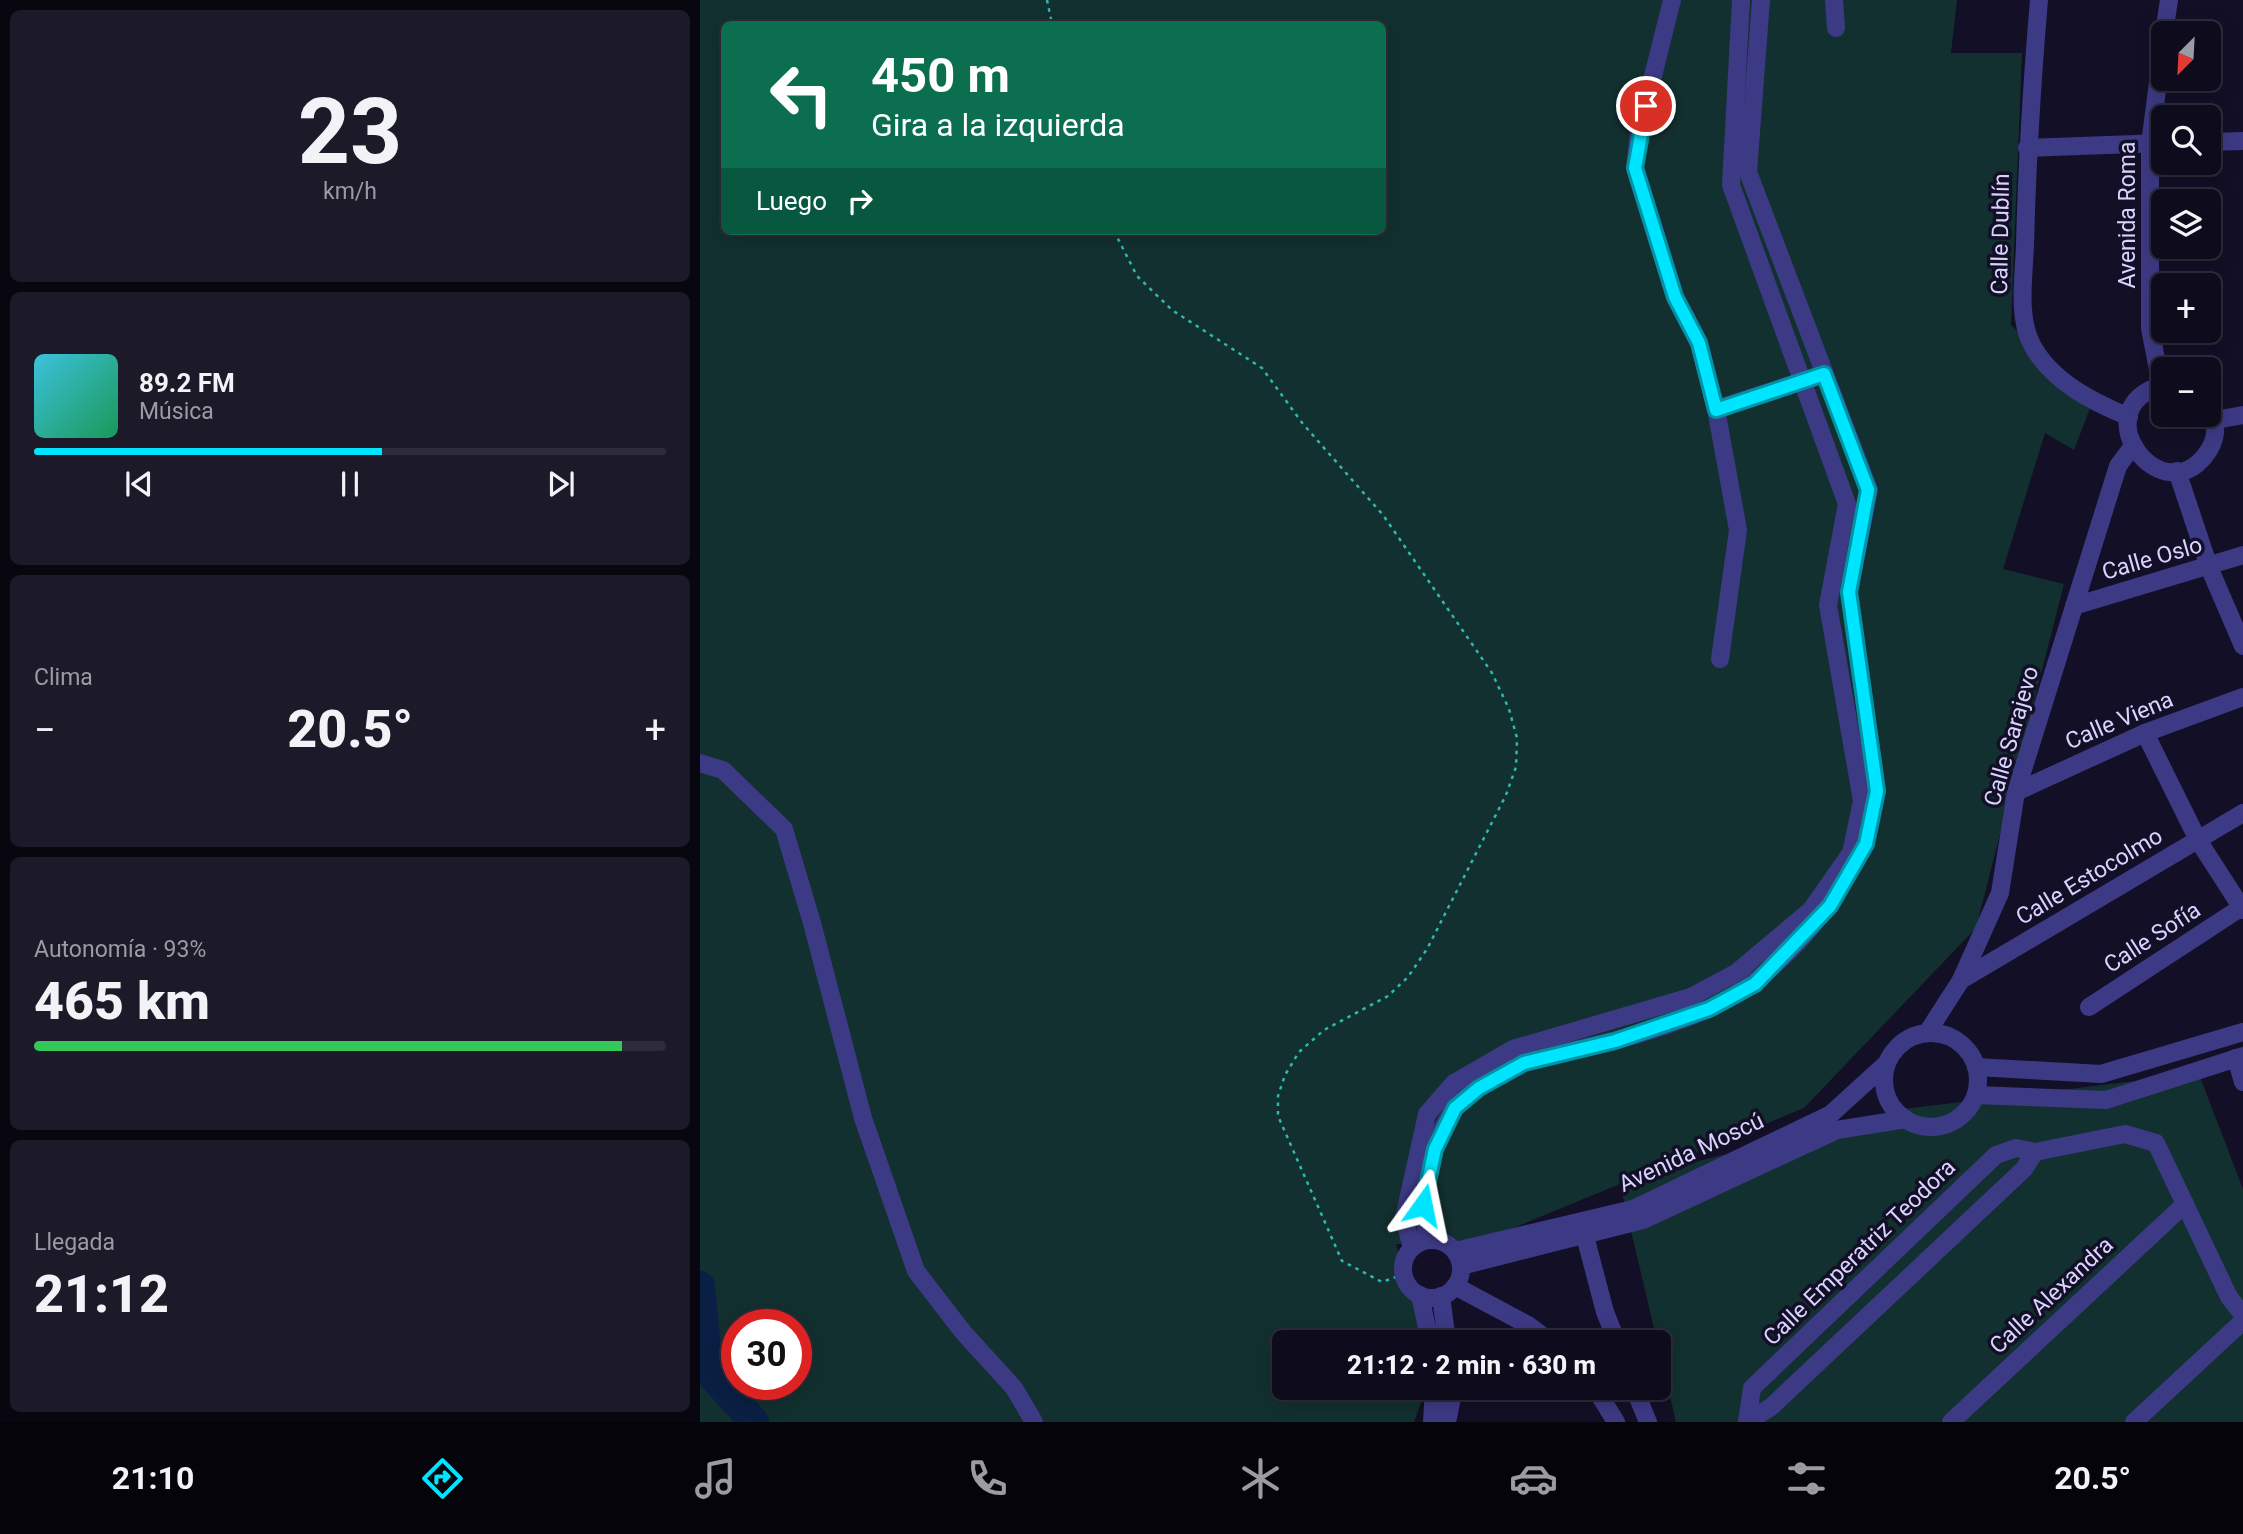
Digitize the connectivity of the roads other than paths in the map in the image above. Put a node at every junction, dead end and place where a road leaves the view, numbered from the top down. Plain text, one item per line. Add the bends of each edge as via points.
1 (1672, 0) edge
2 (1741, 0) edge
3 (1761, 0) edge
4 (1834, 0) edge
5 (2039, 0) edge
6 (2169, 0) edge
7 (2166, 21) edge
8 (1836, 28) dead end
9 (2243, 141) edge
10 (2221, 142) edge
11 (2151, 143) edge
12 (2027, 148) junction
13 (2155, 175) edge
14 (2156, 357) edge
15 (1824, 374) junction
16 (1802, 383) junction
17 (2151, 391) edge
18 (1716, 410) junction
19 (2221, 413) edge
20 (2243, 415) edge
21 (2129, 417) junction
22 (2214, 427) edge
23 (2132, 447) junction
24 (2177, 471) junction
25 (2243, 555) edge
26 (2210, 567) junction
27 (2074, 606) junction
28 (2243, 646) edge
29 (1720, 659) dead end
30 (2243, 697) edge
31 (1856, 723) junction
32 (2145, 733) junction
33 (700, 763) edge
34 (2016, 792) junction
35 (2243, 813) edge
36 (2198, 840) junction
37 (2242, 909) edge
38 (1961, 980) junction
39 (1702, 991) junction
40 (2089, 1007) dead end
41 (1709, 1009) junction
42 (2243, 1032) edge
43 (1927, 1033) junction
44 (1548, 1048) junction
45 (2239, 1057) edge
46 (1887, 1063) junction
47 (1976, 1067) junction
48 (2243, 1082) edge
49 (1976, 1095) junction
50 (1906, 1119) junction
51 (1834, 1122) junction
52 (2035, 1153) junction
53 (1724, 1174) junction
54 (2185, 1204) junction
55 (1585, 1237) junction
56 (1420, 1244) junction
57 (1458, 1259) junction
58 (1448, 1291) junction
59 (1420, 1295) junction
60 (2243, 1315) edge
61 (2243, 1321) edge
62 (1427, 1330) edge
63 (1447, 1330) edge
64 (1535, 1330) edge
65 (1612, 1330) edge
66 (1433, 1400) edge
67 (1452, 1400) edge
68 (1602, 1400) edge
69 (1631, 1400) edge
70 (1639, 1400) edge
71 (1614, 1419) edge
72 (1034, 1422) edge
73 (1432, 1422) edge
74 (1447, 1422) edge
75 (1648, 1422) edge
76 (1747, 1422) edge
77 (1951, 1422) edge
78 (2134, 1422) edge

1 - 18 street via 1639,132 1635,168 1675,297 1699,343
2 - 16 street via 1731,185
3 - 15 street via 1748,172
4 - 8 street
5 - 12 street, Calle Dublín
6 - 7 street
9 - 10 street
11 - 12 street
12 - 21 street, Calle Dublín via 2023,306 2032,344 2063,380 2091,401
13 - 14 street, Avenida Roma via 2150,328
15 - 16 street
15 - 31 street via 1868,490 1849,592
16 - 18 street
16 - 31 street via 1847,504 1828,605
17 - 21 street via 2141,397
18 - 29 street via 1738,530
19 - 20 street
21 - 23 street
22 - 24 street via 2203,459
23 - 24 street via 2151,466
23 - 27 street, Calle Sarajevo via 2118,466
24 - 26 street
25 - 26 street, Calle Oslo
26 - 27 street, Calle Oslo
26 - 28 street
27 - 34 street, Calle Sarajevo
30 - 32 street, Calle Viena
31 - 39 street via 1862,801 1851,853 1811,910 1736,973
31 - 41 street via 1877,791 1866,844 1830,906 1755,984
32 - 34 street, Calle Viena
32 - 36 street
33 - 72 street via 723,770 784,829 863,1118 916,1271 1014,1388
34 - 38 street, Calle Sarajevo via 2000,893
35 - 36 street, Calle Estocolmo
36 - 37 street
36 - 38 street, Calle Estocolmo
37 - 40 street, Calle Sofía
38 - 43 street, Calle Sarajevo
39 - 41 street
39 - 44 street
41 - 44 street via 1615,1041
42 - 47 street via 2101,1074
43 - 46 street via 1902,1042
43 - 47 street via 1958,1041
44 - 56 street via 1479,1088 1455,1108 1435,1149
45 - 48 street
45 - 49 street via 2106,1100
46 - 50 street via 1885,1093
46 - 51 street, Avenida Moscú
47 - 49 street
49 - 50 street via 1969,1108 1945,1125 1930,1127
50 - 51 street, Avenida Moscú
51 - 53 street, Avenida Moscú
52 - 54 street, Calle Emperatriz Teodora via 2125,1135 2157,1143
52 - 76 street, Calle Emperatriz Teodora via 2024,1169 1781,1398
52 - 76 street, Calle Emperatriz Teodora via 2016,1148 1996,1156 1752,1388
53 - 55 street, Avenida Moscú via 1643,1220
53 - 57 street, Avenida Moscú via 1633,1209
54 - 60 street via 2229,1297
54 - 77 street, Calle Alexandra
55 - 57 street, Avenida Moscú
55 - 65 street
56 - 57 street via 1447,1244
56 - 59 street via 1404,1260 1407,1283
57 - 58 street
58 - 59 street
58 - 63 street
58 - 64 street
59 - 62 street
61 - 78 street
66 - 73 street
67 - 74 street
68 - 71 street
69 - 71 street
70 - 75 street

